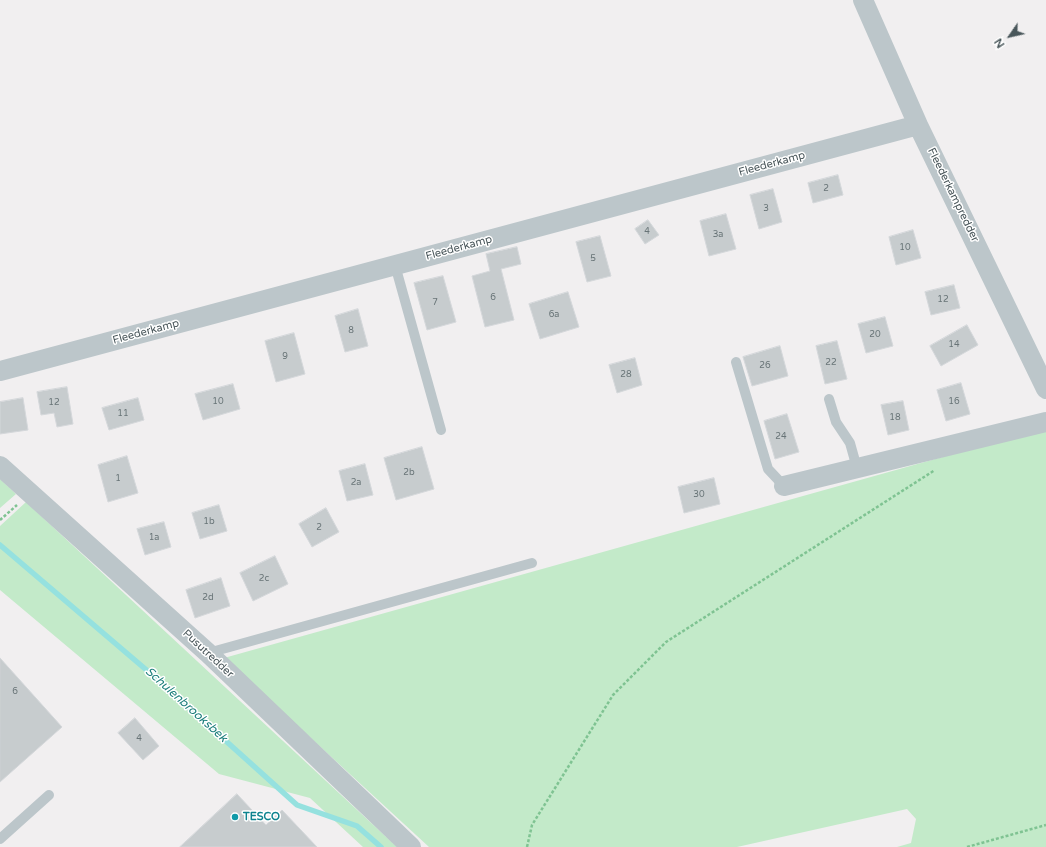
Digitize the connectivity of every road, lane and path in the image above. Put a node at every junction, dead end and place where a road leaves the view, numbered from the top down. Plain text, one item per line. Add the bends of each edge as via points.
1 (863, 0) edge
2 (918, 125) junction
3 (395, 265) junction
4 (736, 362) dead end
5 (0, 371) edge
6 (1046, 389) edge
7 (829, 399) dead end
8 (1046, 422) edge
9 (441, 430) dead end
10 (0, 466) edge
11 (857, 468) junction
12 (937, 469) dead end
13 (784, 486) joint
14 (4, 517) dead end
15 (0, 520) edge
16 (532, 564) dead end
17 (208, 653) junction
18 (49, 795) dead end
19 (1046, 825) edge
20 (0, 839) edge
21 (410, 847) edge
22 (527, 847) edge
23 (967, 847) edge

1 - 2 street, Fleederkampredder
2 - 3 street, Fleederkamp
2 - 6 street, Fleederkampredder
3 - 5 street, Fleederkamp
3 - 9 lane
4 - 13 lane via 768,468
7 - 11 lane via 836,422 850,443
8 - 11 street
10 - 17 street, Pusutredder
11 - 13 street
12 - 22 path via 666,642 613,694 532,825
14 - 15 path
16 - 17 lane
17 - 21 street, Pusutredder
18 - 20 lane
19 - 23 path

